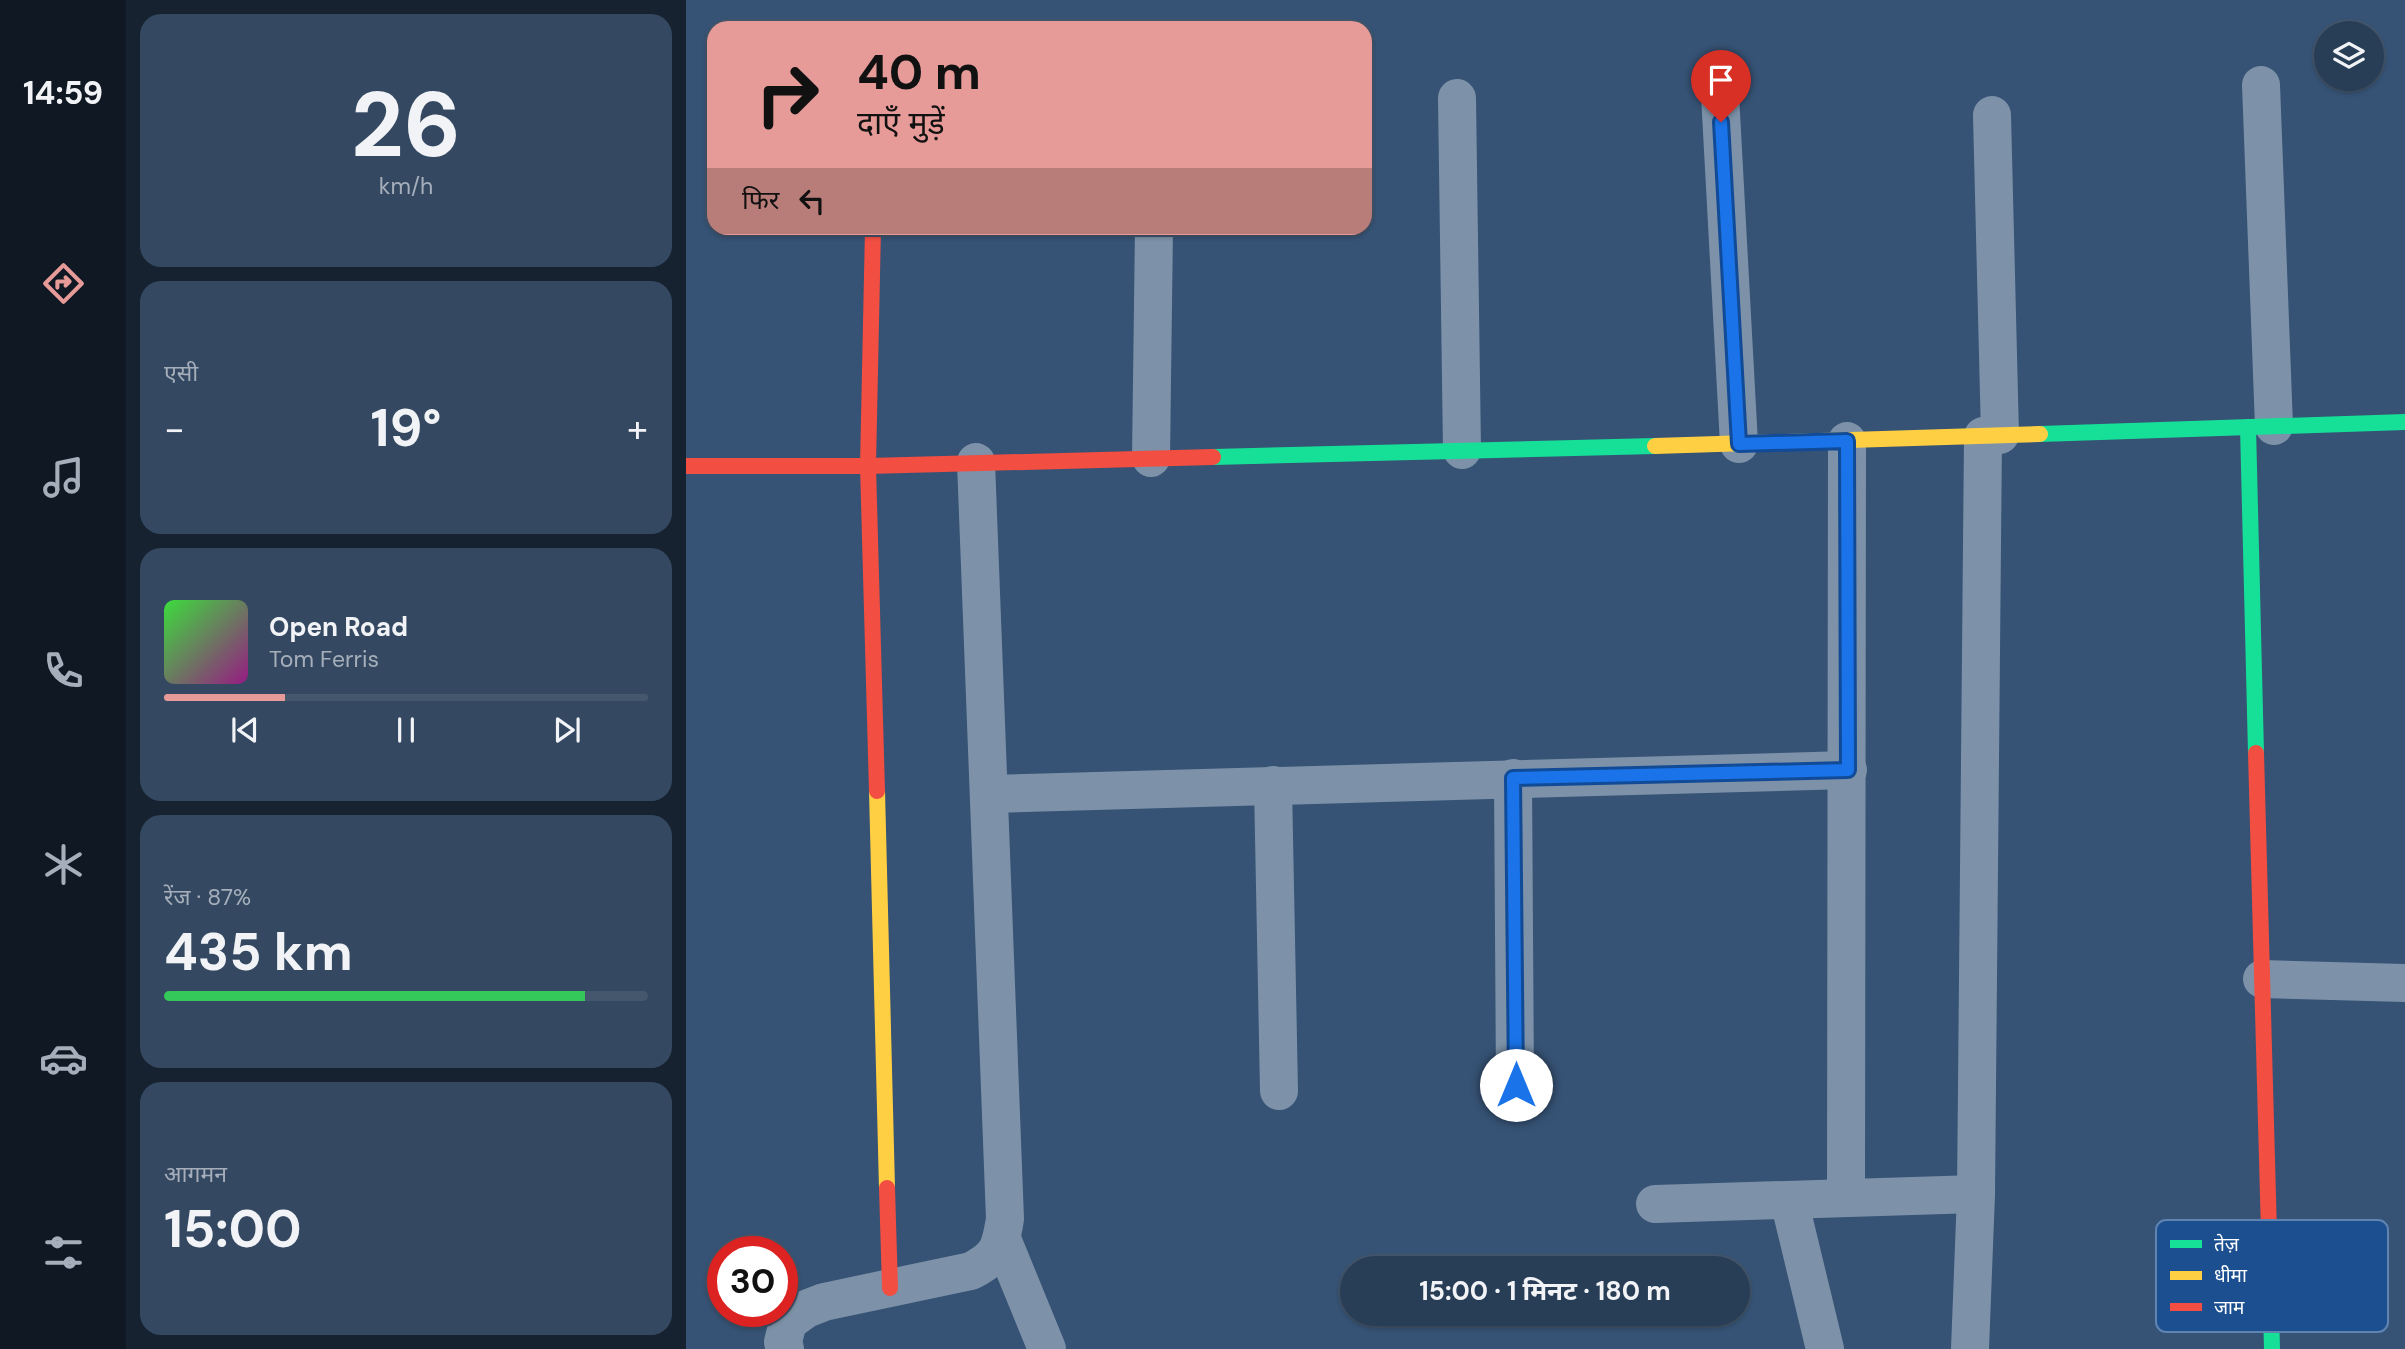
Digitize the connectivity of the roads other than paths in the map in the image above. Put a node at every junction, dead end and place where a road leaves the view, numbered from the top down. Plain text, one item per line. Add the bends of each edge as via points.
1 (2261, 85) dead end
2 (1720, 95) dead end
3 (1457, 98) dead end
4 (1992, 115) dead end
5 (873, 235) edge
6 (1154, 235) edge
7 (2405, 422) edge
8 (2261, 427) junction
9 (1992, 436) junction
10 (1847, 441) junction
11 (1739, 444) junction
12 (1462, 450) junction
13 (1151, 458) junction
14 (975, 462) junction
15 (686, 466) edge
16 (868, 466) junction
17 (1848, 770) junction
18 (1513, 778) junction
19 (1273, 785) junction
20 (989, 794) junction
21 (2262, 979) junction
22 (2405, 983) edge
23 (1516, 1085) dead end
24 (1279, 1091) dead end
25 (1976, 1194) junction
26 (1846, 1198) junction
27 (1789, 1200) junction
28 (1655, 1204) dead end
29 (2269, 1220) edge
30 (1002, 1239) junction
31 (890, 1288) junction
32 (785, 1349) edge
33 (1047, 1349) edge
34 (1825, 1349) edge
35 (1970, 1349) edge

1 - 8 street
2 - 11 street
3 - 12 street
4 - 9 street
5 - 16 street
6 - 13 street
7 - 8 street
8 - 9 street
8 - 21 street
9 - 10 street
9 - 25 street
10 - 11 street
10 - 17 street
11 - 12 street
12 - 13 street
13 - 14 street
14 - 16 street
14 - 20 street
15 - 16 street
16 - 31 street
17 - 18 street
17 - 26 street
18 - 19 street
18 - 23 street
19 - 20 street
19 - 24 street
20 - 30 street via 1005,1219
21 - 22 street
21 - 29 street
25 - 26 street
25 - 35 street
26 - 27 street
27 - 28 street
27 - 34 street
30 - 31 street via 991,1261 971,1271
30 - 33 street
31 - 32 street via 806,1309 788,1322

